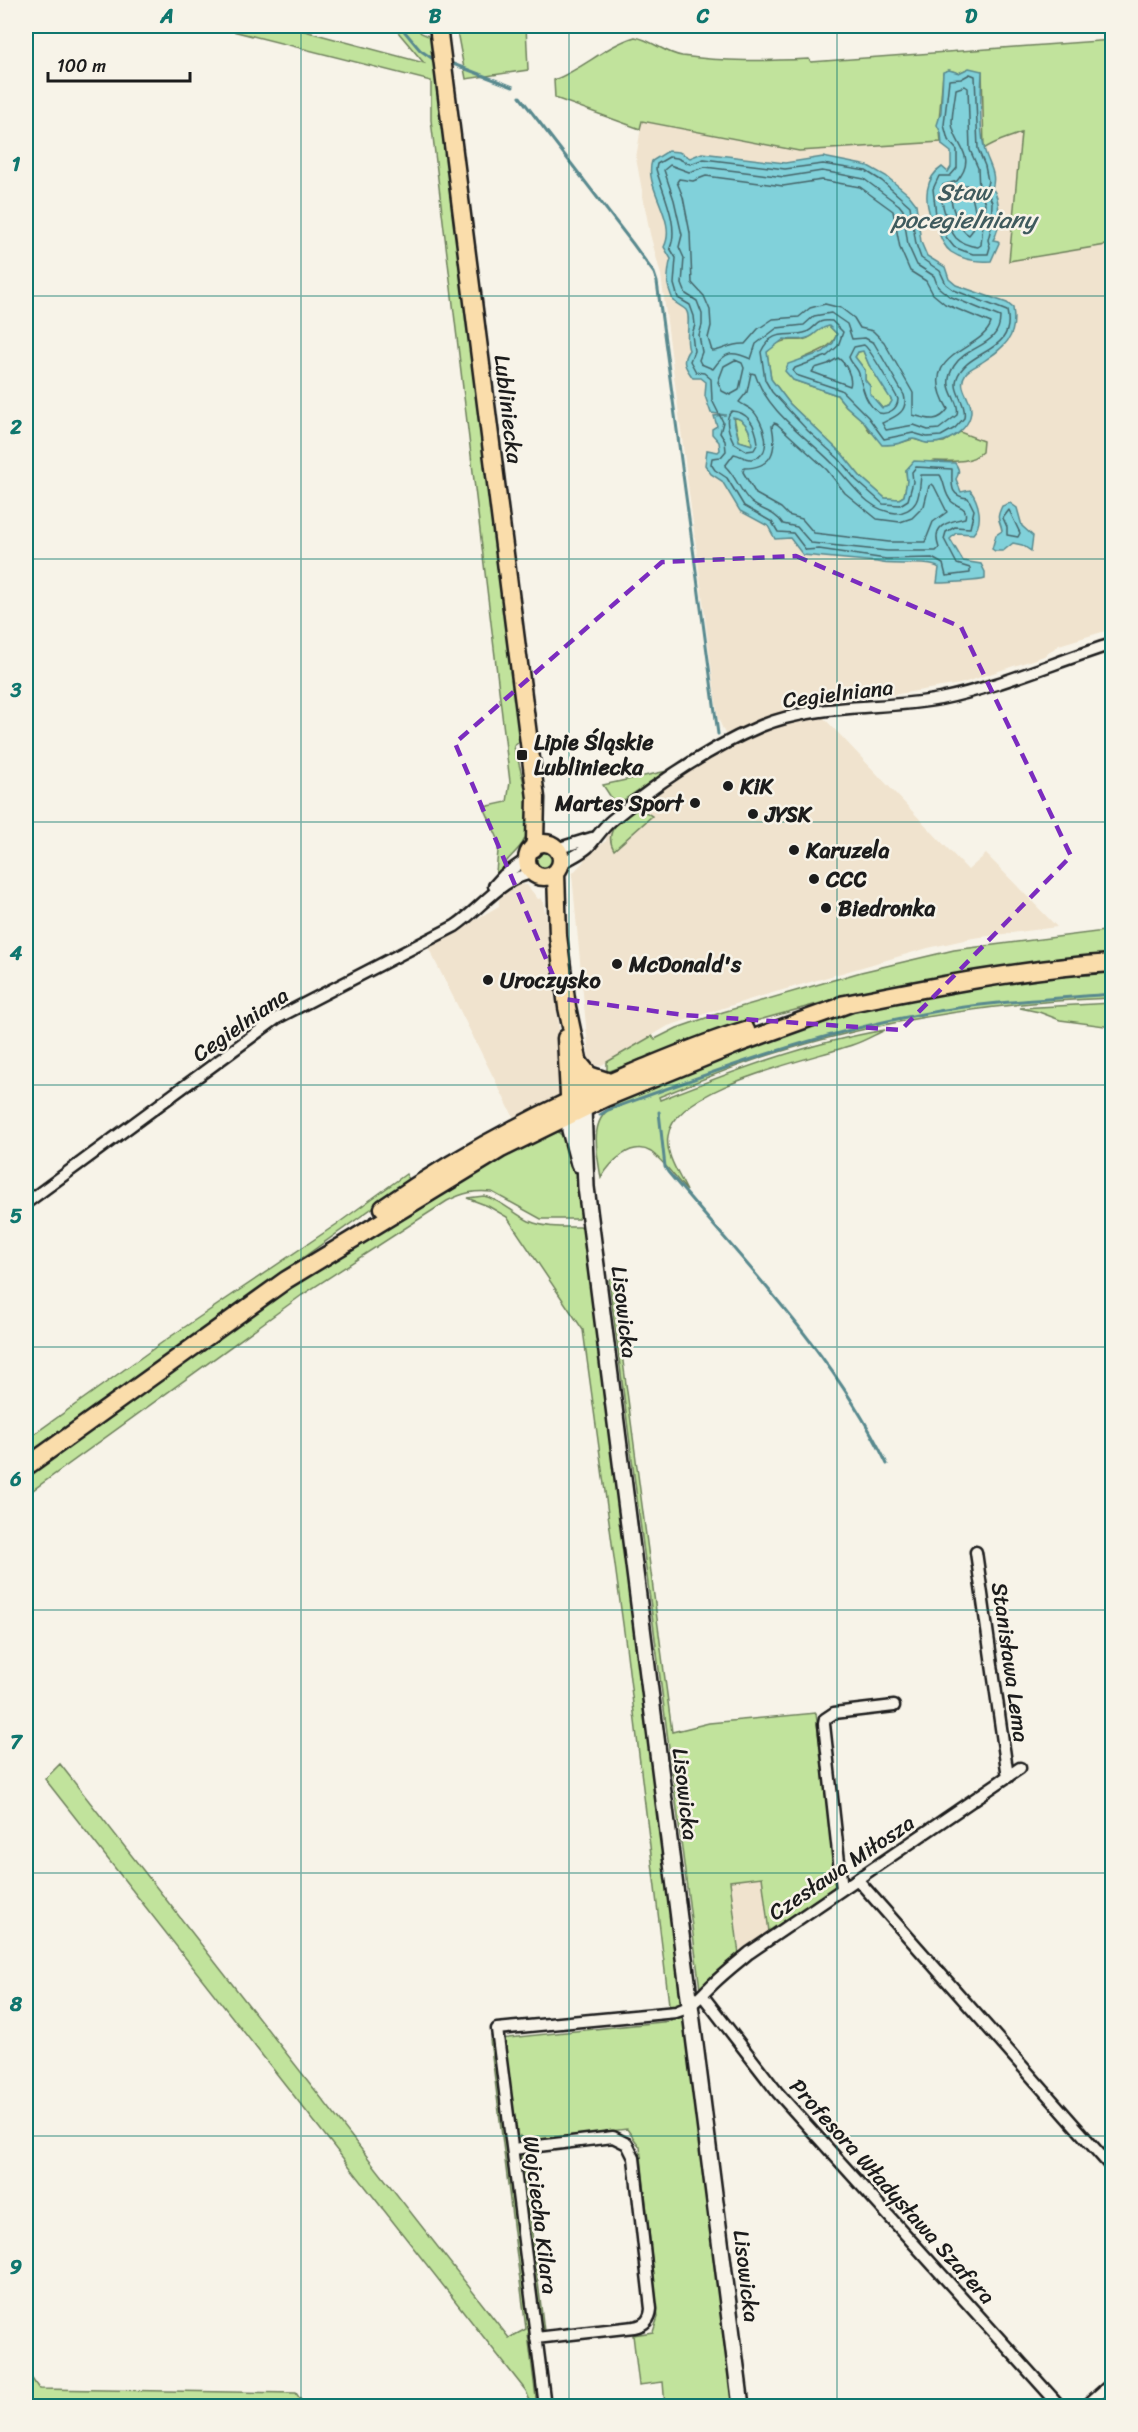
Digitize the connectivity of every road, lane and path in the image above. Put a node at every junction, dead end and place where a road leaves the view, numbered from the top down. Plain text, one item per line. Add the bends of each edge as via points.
1 (438, 26) edge
2 (1113, 644) edge
3 (536, 798) junction
4 (556, 858) junction
5 (533, 864) junction
6 (558, 936) junction
7 (1113, 963) edge
8 (851, 1003) junction
9 (567, 1007) junction
10 (580, 1064) junction
11 (610, 1082) junction
12 (576, 1104) junction
13 (26, 1203) edge
14 (26, 1467) edge
15 (976, 1552) dead end
16 (894, 1706) dead end
17 (1020, 1768) dead end
18 (1008, 1777) junction
19 (857, 1879) junction
20 (842, 1889) junction
21 (697, 2001) junction
22 (513, 2149) junction
23 (1113, 2168) edge
24 (537, 2338) junction
25 (1113, 2383) edge
26 (545, 2406) edge
27 (741, 2406) edge
28 (1060, 2406) edge
29 (1086, 2406) edge

1 - 3 main road, Lubliniecka
2 - 4 street, Cegielniana via 942,698 810,714 769,723 703,756 659,784 612,820 585,849
3 - 4 main road, Lubliniecka
3 - 5 main road, Lubliniecka
4 - 5 main road via 548,877
4 - 5 main road via 542,844
4 - 6 main road, Lisowicka
5 - 6 main road, Lisowicka
5 - 13 street, Cegielniana via 498,881 472,915 455,926 277,1018
6 - 9 main road, Lisowicka
7 - 8 main road via 977,978
8 - 11 main road via 799,1014 722,1038
8 - 12 main road
9 - 10 main road, Lisowicka
9 - 12 main road, Lisowicka via 566,1052
10 - 11 main road via 590,1075
10 - 12 main road, Lisowicka
11 - 12 main road
12 - 14 main road via 286,1280
12 - 21 main road, Lisowicka via 571,1134 586,1187
15 - 18 street, Stanisława Lema
16 - 20 street via 834,1713 825,1719
17 - 18 street, Czesława Miłosza
18 - 19 street, Czesława Miłosza
19 - 20 street, Czesława Miłosza
19 - 23 street
20 - 21 street, Czesława Miłosza via 741,1959
21 - 22 street, Wojciecha Kilara via 676,2013 497,2029
21 - 27 main road, Lisowicka
21 - 28 street, Profesora Władysława Szafera
22 - 24 street, Wojciecha Kilara
22 - 24 street via 613,2137 627,2144 634,2158 649,2317 634,2327
24 - 26 street, Wojciecha Kilara
25 - 29 street

